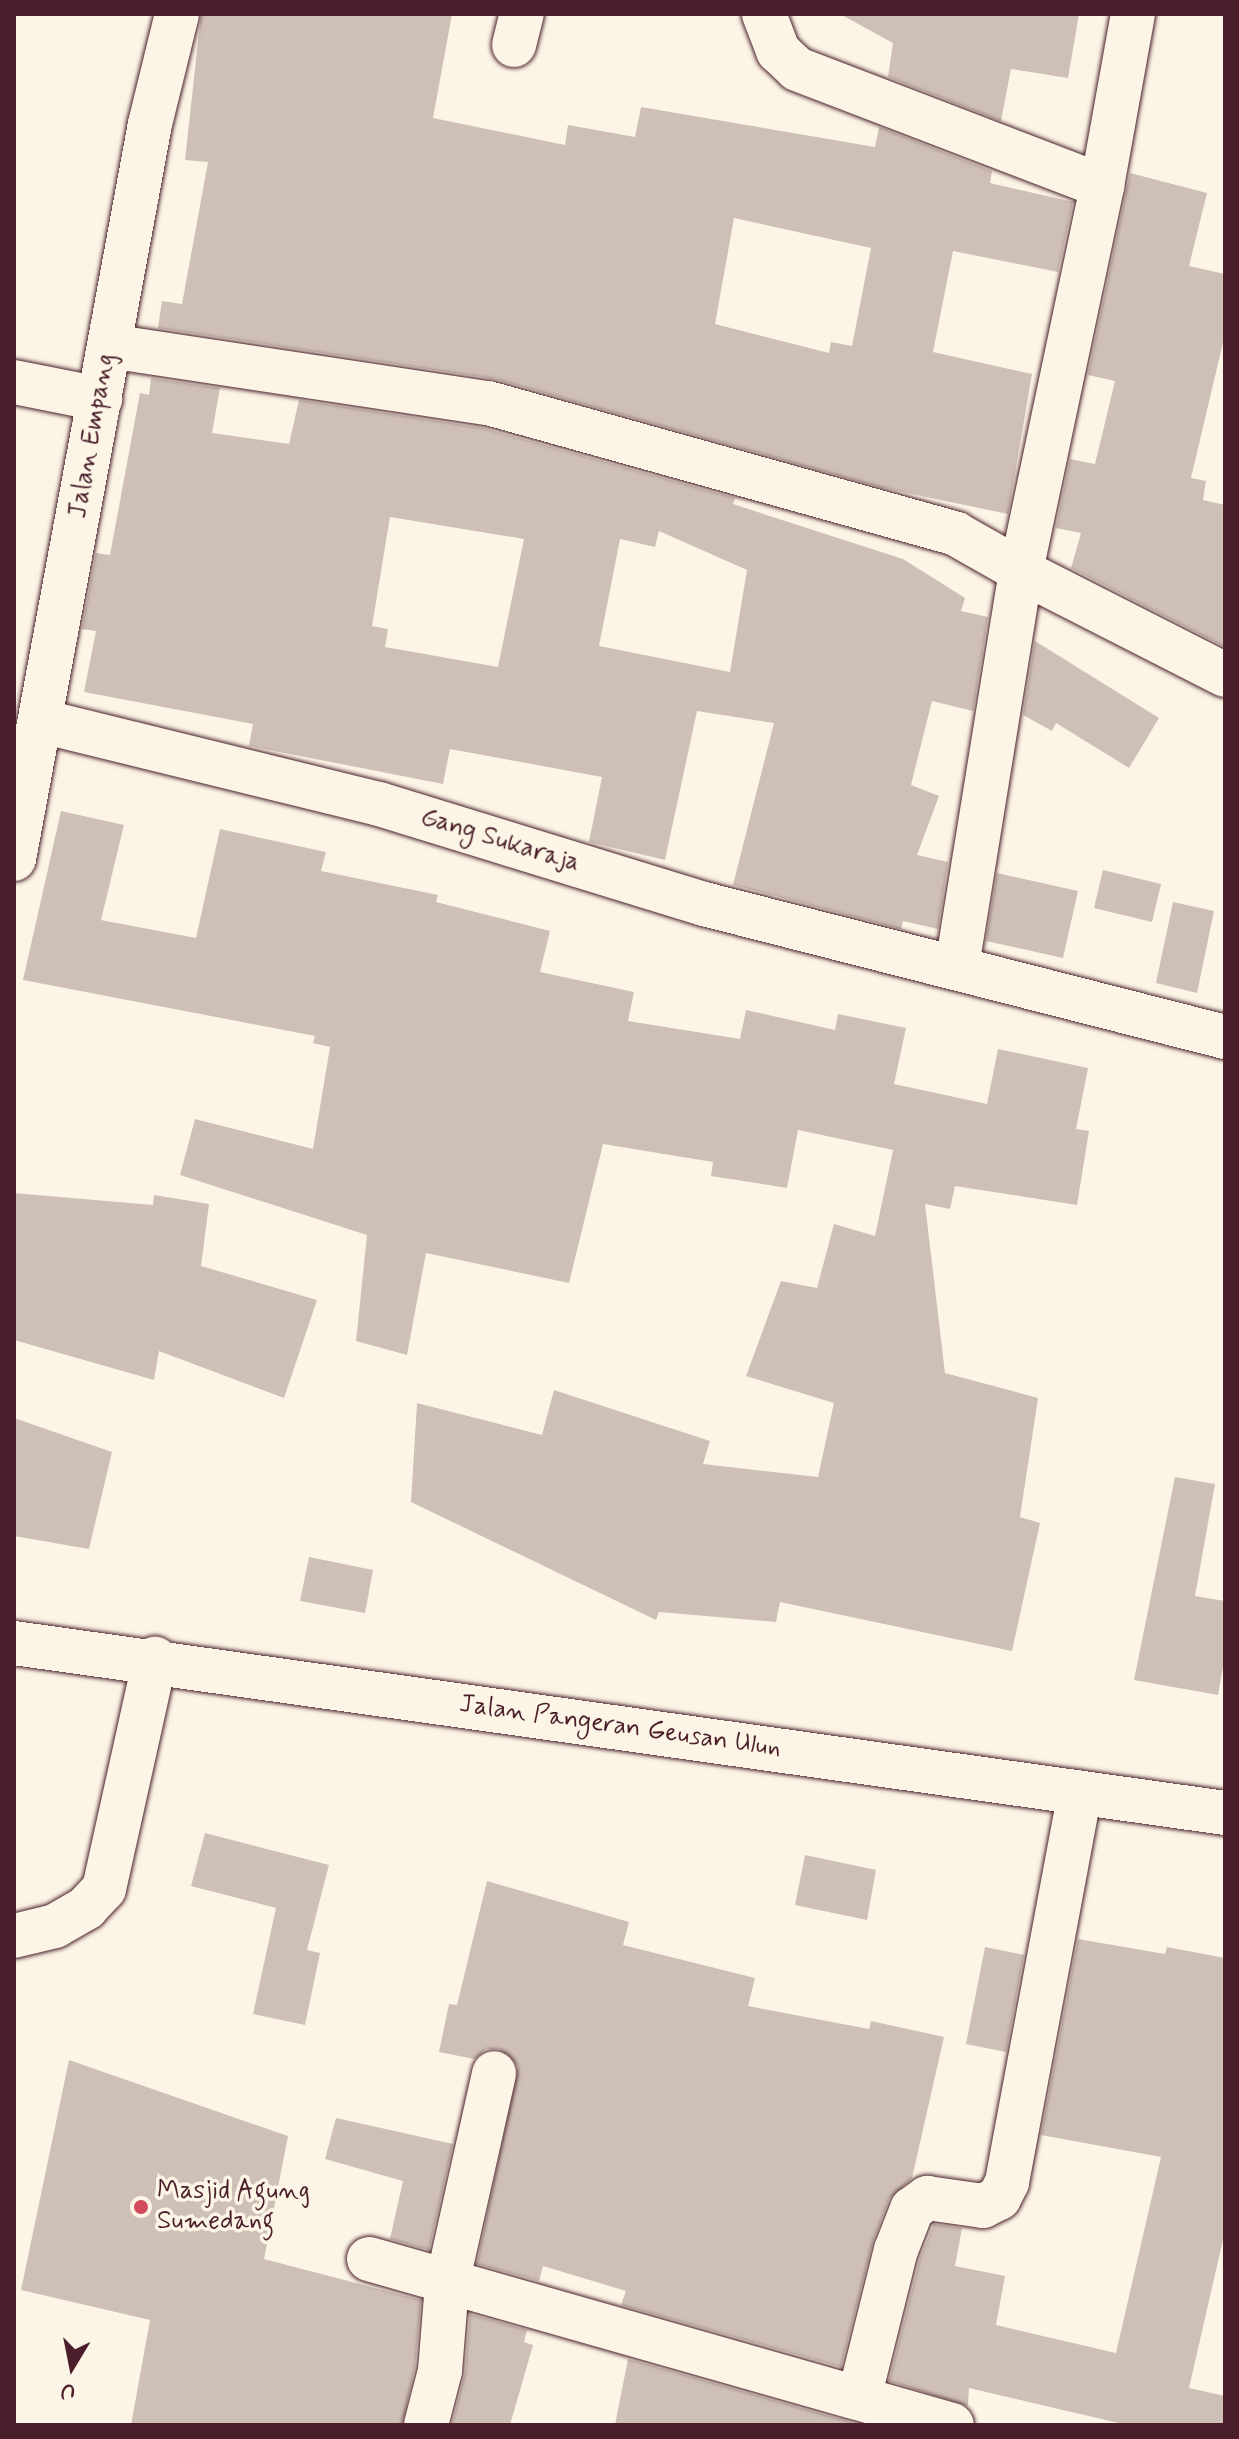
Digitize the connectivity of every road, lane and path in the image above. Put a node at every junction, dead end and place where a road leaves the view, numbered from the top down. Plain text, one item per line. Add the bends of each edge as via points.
1 (177, 14) edge
2 (764, 14) edge
3 (1133, 14) edge
4 (1102, 186) junction
5 (109, 346) junction
6 (14, 382) edge
7 (100, 399) junction
8 (1021, 571) junction
9 (1225, 675) edge
10 (41, 721) junction
11 (14, 859) edge
12 (957, 966) junction
13 (1225, 1037) edge
14 (14, 1643) edge
15 (155, 1659) junction
16 (1080, 1793) junction
17 (1225, 1813) edge
18 (14, 1936) edge
19 (494, 2073) dead end
20 (369, 2259) dead end
21 (447, 2284) junction
22 (859, 2398) junction
23 (426, 2425) edge
24 (952, 2425) edge

1 - 5 street, Jalan Empang via 150,124
2 - 4 street via 778,51 797,69
3 - 4 street
4 - 8 street
5 - 7 street, Jalan Empang
5 - 8 street via 488,403 956,534
6 - 7 street
7 - 10 street, Jalan Empang
8 - 9 street
8 - 12 street
10 - 11 street, Jalan Empang
10 - 12 street, Gang Sukaraja via 379,804 704,904
12 - 13 street, Gang Sukaraja
14 - 15 street, Jalan Pangeran Geusan Ulun
15 - 16 street, Jalan Pangeran Geusan Ulun
15 - 18 street via 104,1889 86,1908 55,1926
16 - 17 street, Jalan Pangeran Geusan Ulun
16 - 22 street via 1007,2182 999,2198 983,2206 927,2198 912,2209 896,2250
19 - 21 street
20 - 21 street
21 - 22 street
21 - 23 street via 440,2371
22 - 24 street

